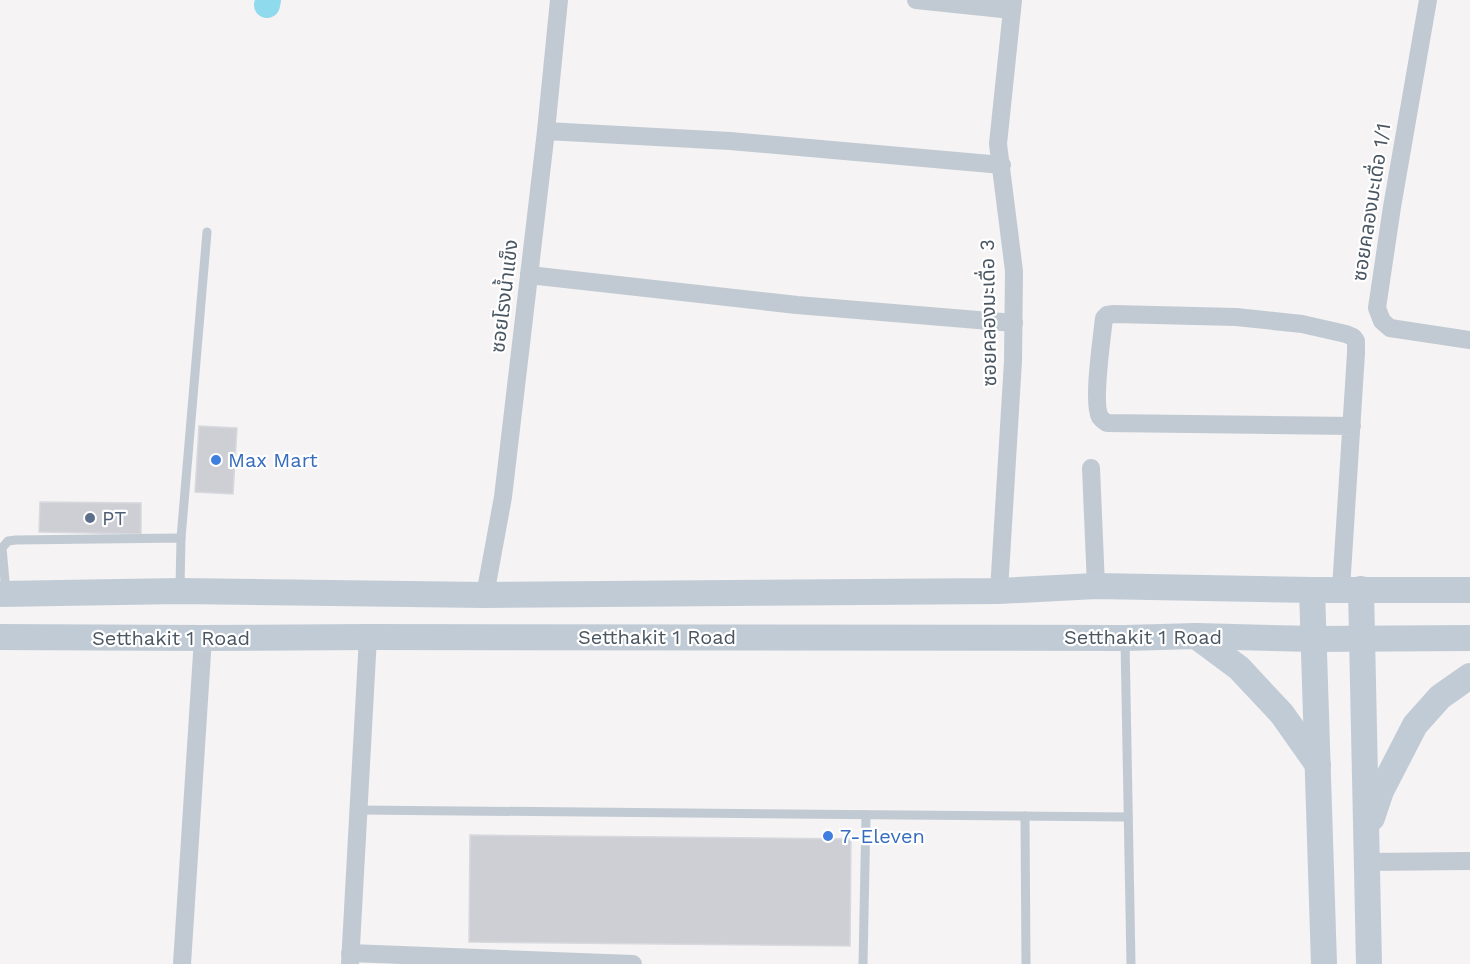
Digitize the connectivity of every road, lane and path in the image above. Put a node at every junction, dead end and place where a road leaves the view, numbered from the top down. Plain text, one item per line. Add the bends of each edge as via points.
1 (559, 0) edge
2 (916, 0) edge
3 (1428, 0) edge
4 (1013, 5) edge
5 (546, 131) junction
6 (1002, 165) junction
7 (207, 232) dead end
8 (529, 275) junction
9 (1014, 323) junction
10 (1470, 340) edge
11 (1352, 426) junction
12 (1091, 468) dead end
13 (181, 538) junction
14 (1096, 586) junction
15 (1351, 589) junction
16 (1312, 590) junction
17 (1470, 590) edge
18 (180, 591) junction
19 (999, 591) junction
20 (3, 594) edge
21 (484, 595) junction
22 (1196, 636) junction
23 (0, 637) edge
24 (368, 637) junction
25 (1125, 638) junction
26 (1470, 638) edge
27 (203, 639) junction
28 (1314, 639) junction
29 (1362, 639) junction
30 (1470, 676) edge
31 (1318, 765) junction
32 (358, 810) junction
33 (866, 815) junction
34 (1025, 816) junction
35 (1128, 817) junction
36 (1366, 850) junction
37 (1470, 861) edge
38 (350, 958) edge
39 (182, 964) edge
40 (608, 964) edge
41 (633, 964) edge
42 (863, 964) edge
43 (1026, 964) edge
44 (1131, 964) edge
45 (1324, 964) edge
46 (1369, 964) edge

1 - 5 street, ซอยโรงน้ำแข็ง
2 - 4 street
3 - 10 street, ซอยคลองมะเดื่อ 1/1 via 1377,308 1390,328
4 - 6 street, ซอยคลองมะเดื่อ 3 via 998,144
5 - 6 street via 730,141
5 - 8 street, ซอยโรงน้ำแข็ง
6 - 9 street, ซอยคลองมะเดื่อ 3 via 1014,271
7 - 13 lane
8 - 9 street via 797,305
8 - 21 street, ซอยโรงน้ำแข็ง via 503,497
9 - 19 street, ซอยคลองมะเดื่อ 3
11 - 11 street via 1107,423 1098,411 1097,383 1104,318 1114,314 1236,317 1302,324 1353,337 1356,353
11 - 15 street
12 - 14 street
13 - 18 lane
13 - 20 lane via 8,541 2,548
14 - 16 main road
14 - 19 main road
15 - 16 main road
15 - 17 main road
15 - 29 main road
16 - 28 main road
18 - 20 main road
18 - 21 main road
19 - 21 main road
22 - 25 main road, Setthakit 1 Road
22 - 28 main road, Setthakit 1 Road
22 - 31 main road via 1239,668 1282,714
23 - 27 main road, Setthakit 1 Road
24 - 25 main road, Setthakit 1 Road
24 - 27 main road, Setthakit 1 Road
24 - 32 street
25 - 35 lane
26 - 29 main road, Setthakit 1 Road
27 - 39 street
28 - 29 main road, Setthakit 1 Road
28 - 31 main road
29 - 36 main road
30 - 36 main road via 1440,697 1415,725 1381,791
31 - 45 main road
32 - 33 lane
32 - 38 street
33 - 34 lane
33 - 42 lane
34 - 35 lane
34 - 43 lane
35 - 44 lane
36 - 37 street
36 - 46 main road
38 - 40 street
40 - 41 street

